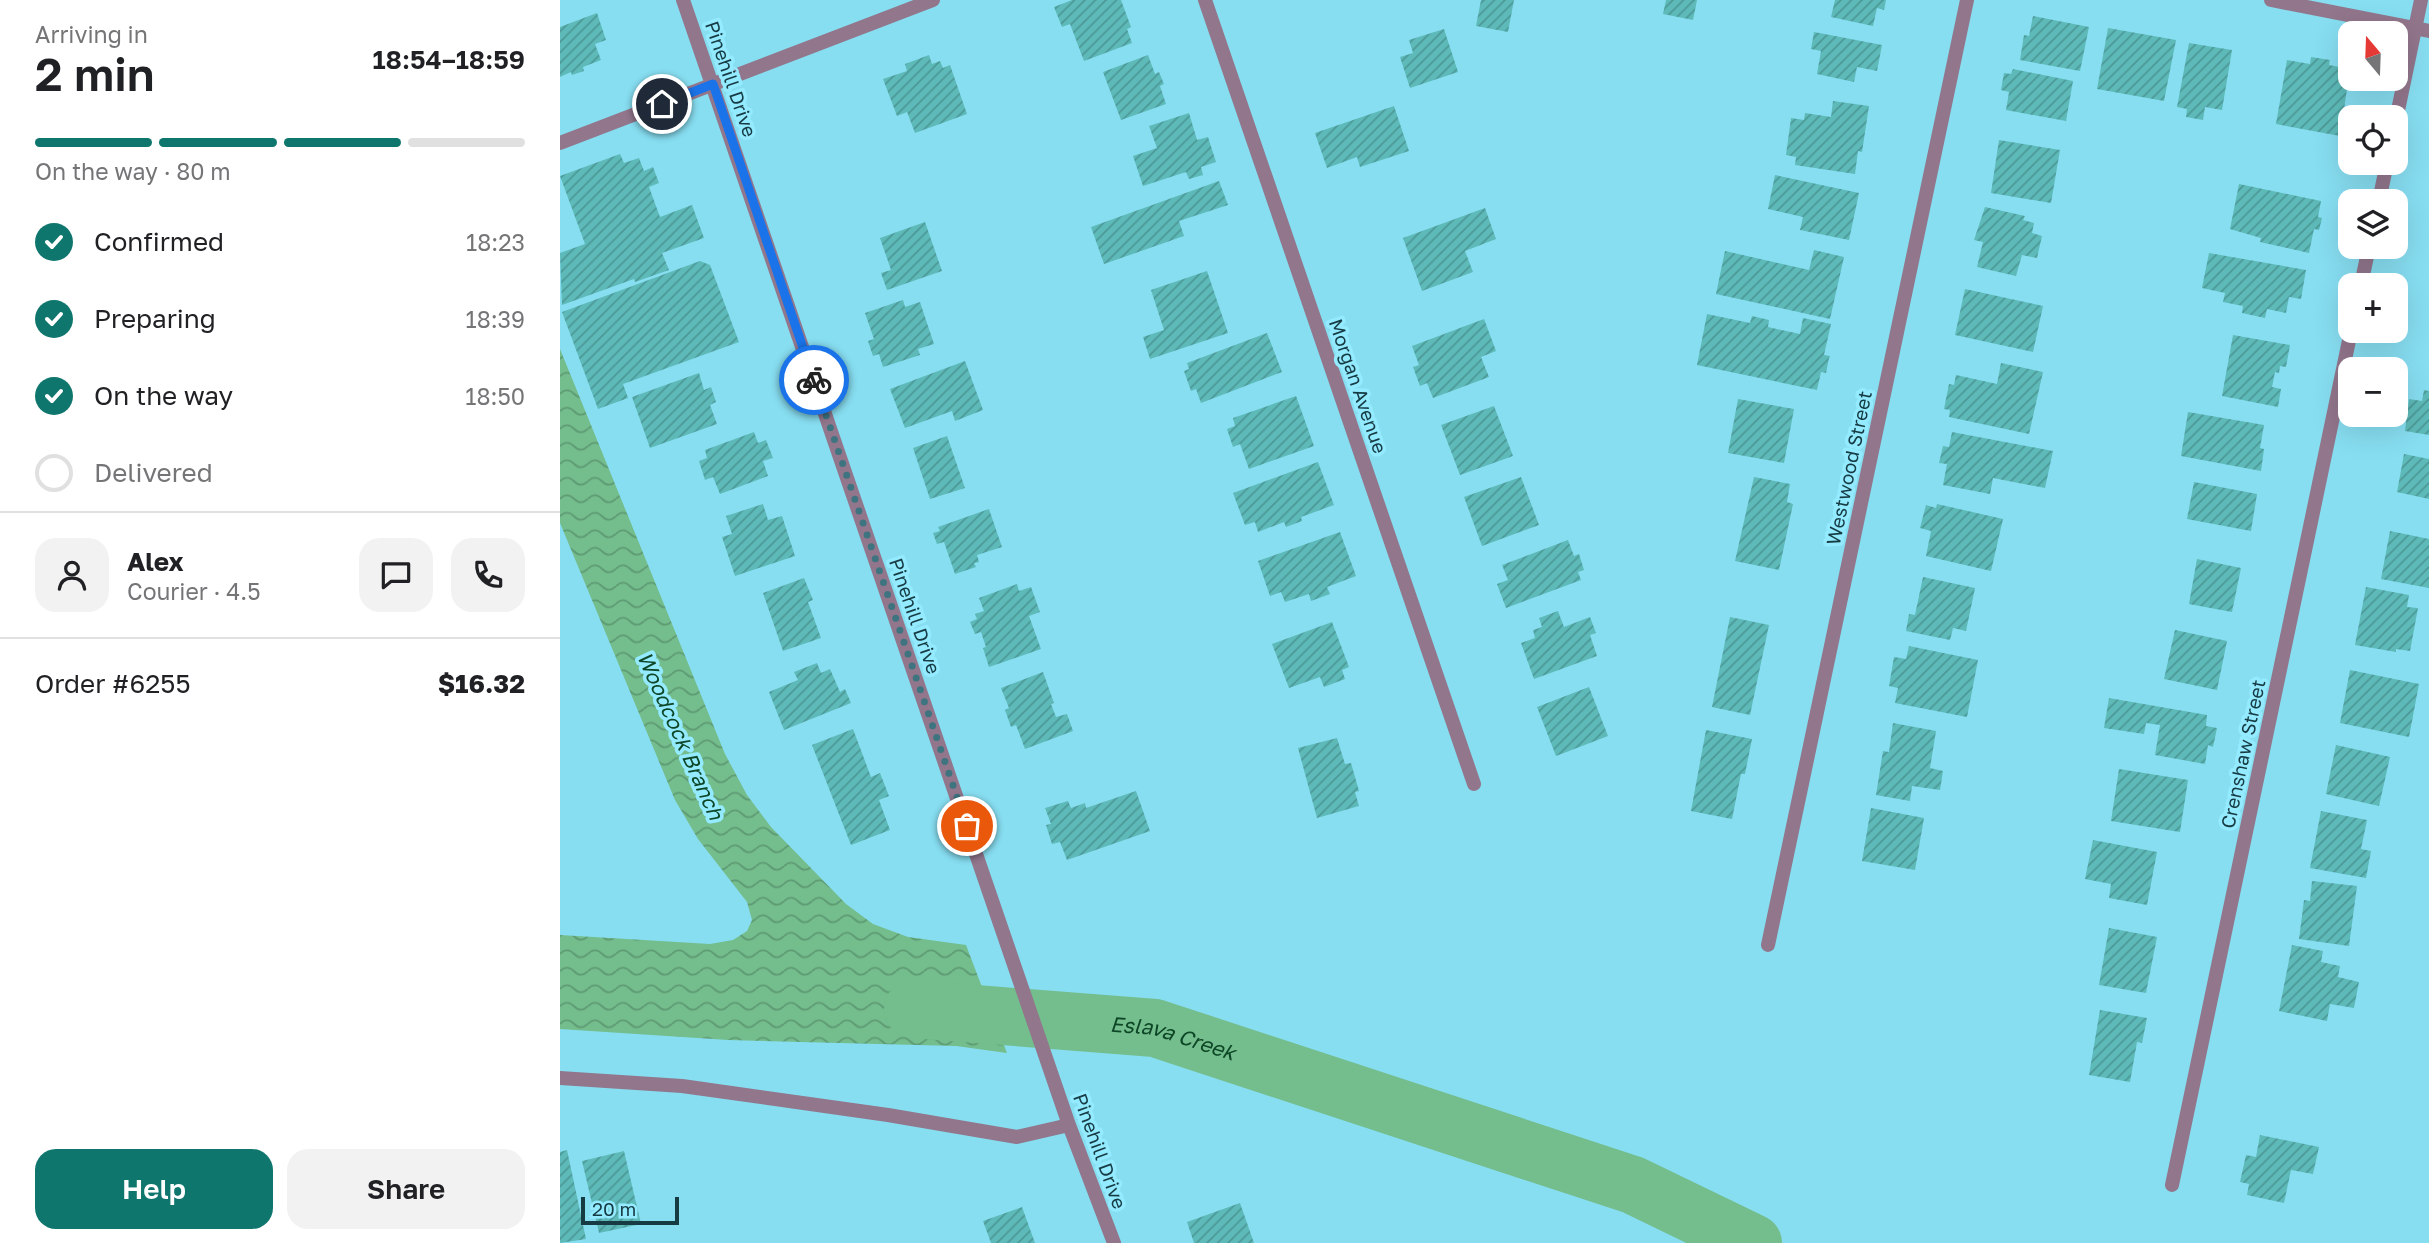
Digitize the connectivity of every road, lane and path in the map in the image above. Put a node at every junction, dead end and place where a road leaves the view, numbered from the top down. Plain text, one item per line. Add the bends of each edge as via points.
1 (683, 0) edge
2 (933, 0) edge
3 (1205, 0) edge
4 (1967, 0) edge
5 (2271, 0) edge
6 (2421, 0) edge
7 (2422, 29) edge
8 (713, 84) junction
9 (2400, 105) edge
10 (560, 143) edge
11 (2348, 343) edge
12 (1474, 784) dead end
13 (1769, 945) dead end
14 (560, 1077) edge
15 (1069, 1125) junction
16 (2172, 1185) dead end
17 (1114, 1243) edge

1 - 8 street, Pinehill Drive
2 - 8 street
3 - 12 street, Morgan Avenue
4 - 13 street, Westwood Street
5 - 7 street
6 - 7 street
7 - 9 street
8 - 10 street
8 - 15 street, Pinehill Drive
11 - 16 street, Crenshaw Street
14 - 15 street via 682,1086 1017,1137
15 - 17 street, Pinehill Drive

